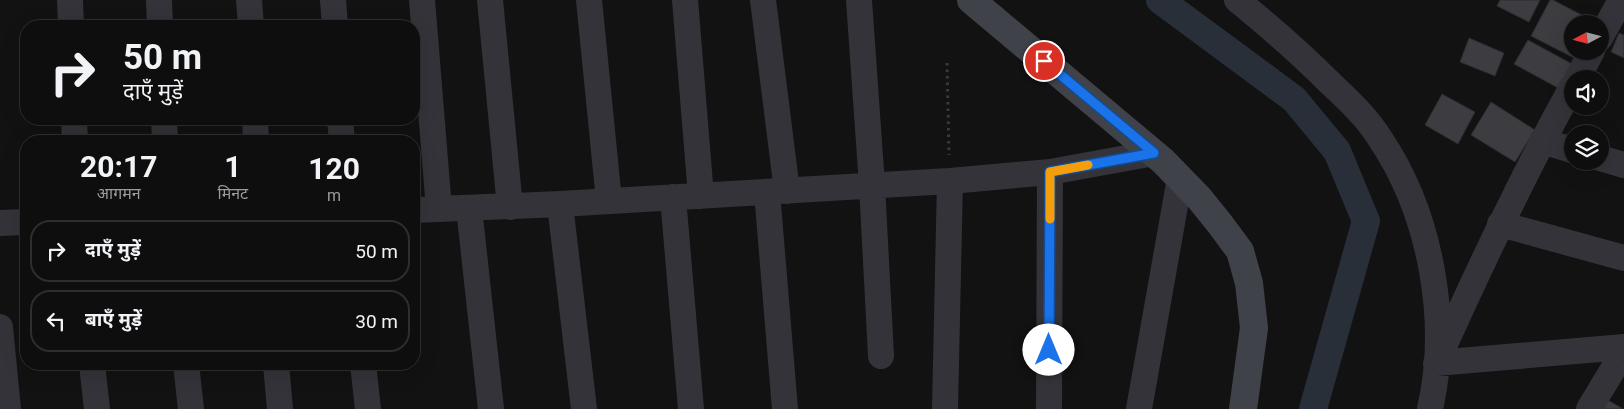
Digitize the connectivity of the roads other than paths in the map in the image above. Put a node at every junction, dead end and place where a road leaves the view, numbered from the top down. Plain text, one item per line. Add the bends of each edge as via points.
1 (70, 0) edge
2 (159, 0) edge
3 (250, 0) edge
4 (333, 0) edge
5 (422, 0) edge
6 (490, 0) edge
7 (589, 0) edge
8 (685, 0) edge
9 (763, 0) edge
10 (859, 0) edge
11 (971, 0) edge
12 (1237, 0) edge
13 (1621, 0) edge
14 (71, 20) edge
15 (160, 20) edge
16 (251, 20) edge
17 (335, 20) edge
18 (1609, 22) edge
19 (1564, 101) edge
20 (1542, 141) junction
21 (1564, 148) edge
22 (1154, 153) junction
23 (1609, 161) edge
24 (1624, 165) edge
25 (1050, 172) junction
26 (1180, 178) junction
27 (950, 181) junction
28 (872, 186) junction
29 (777, 191) junction
30 (701, 196) junction
31 (673, 197) junction
32 (609, 201) junction
33 (560, 204) junction
34 (510, 207) junction
35 (469, 208) junction
36 (426, 209) edge
37 (20, 222) edge
38 (0, 223) edge
39 (1500, 224) junction
40 (1624, 258) edge
41 (0, 327) edge
42 (1624, 349) edge
43 (881, 356) dead end
44 (1436, 363) junction
45 (93, 370) edge
46 (187, 370) edge
47 (277, 370) edge
48 (364, 370) edge
49 (8, 409) edge
50 (97, 409) edge
51 (191, 409) edge
52 (280, 409) edge
53 (368, 409) edge
54 (491, 409) edge
55 (584, 409) edge
56 (692, 409) edge
57 (785, 409) edge
58 (945, 409) edge
59 (1049, 409) edge
60 (1139, 409) edge
61 (1243, 409) edge
62 (1430, 409) edge
63 (1590, 409) edge

1 - 14 street
2 - 15 street
3 - 16 street
4 - 17 street
5 - 36 street
6 - 34 street
7 - 32 street
8 - 30 street
9 - 29 street
10 - 28 street
11 - 22 street
12 - 44 street via 1283,37 1344,96 1381,139 1398,168 1425,239 1432,268 1438,335
13 - 18 street
19 - 20 street
20 - 21 street
20 - 39 street
22 - 25 street
22 - 26 street
23 - 24 street
25 - 27 street
25 - 59 street
26 - 60 street
26 - 61 street via 1240,251 1249,283 1254,328
27 - 28 street
27 - 58 street
28 - 29 street
28 - 43 street
29 - 30 street
29 - 57 street
30 - 31 street
31 - 32 street
31 - 56 street
32 - 33 street
33 - 34 street
33 - 55 street
34 - 35 street
35 - 36 street
35 - 54 street
37 - 38 street
39 - 40 street
39 - 44 street
41 - 49 street
42 - 44 street
42 - 63 street
44 - 62 street
45 - 50 street
46 - 51 street
47 - 52 street
48 - 53 street

